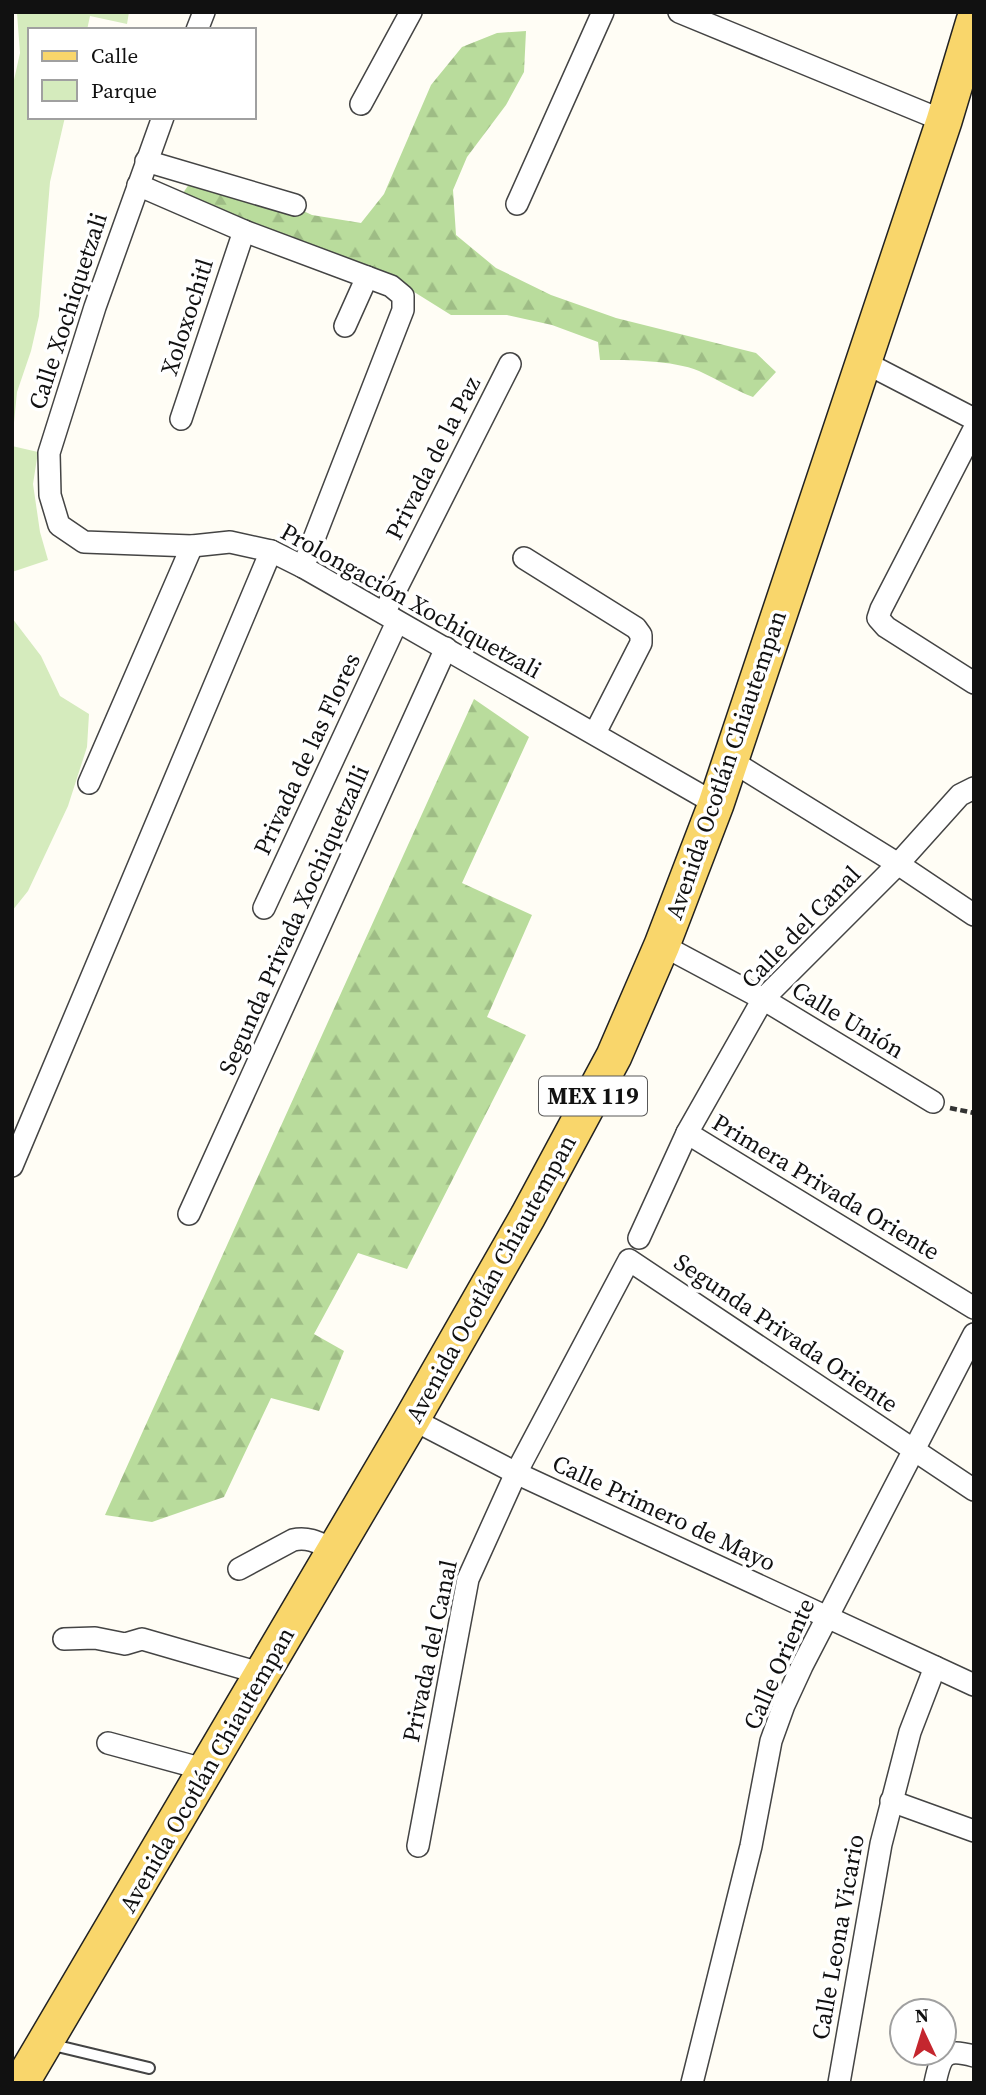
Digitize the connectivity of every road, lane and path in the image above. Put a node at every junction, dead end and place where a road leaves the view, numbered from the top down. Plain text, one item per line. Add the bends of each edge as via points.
1 (411, 12) edge
2 (603, 12) edge
3 (679, 12) edge
4 (974, 22) edge
5 (967, 68) edge
6 (362, 104) dead end
7 (162, 119) edge
8 (944, 121) junction
9 (146, 161) junction
10 (138, 185) junction
11 (517, 204) dead end
12 (295, 205) dead end
13 (244, 231) junction
14 (367, 276) junction
15 (345, 326) dead end
16 (862, 361) junction
17 (510, 364) dead end
18 (181, 419) dead end
19 (974, 419) edge
20 (974, 429) edge
21 (60, 525) joint
22 (192, 546) junction
23 (271, 551) junction
24 (524, 558) dead end
25 (303, 566) junction
26 (391, 618) junction
27 (446, 648) junction
28 (974, 683) edge
29 (595, 733) junction
30 (730, 760) junction
31 (89, 783) dead end
32 (974, 788) edge
33 (716, 804) junction
34 (898, 864) junction
35 (264, 908) dead end
36 (974, 915) edge
37 (662, 945) junction
38 (763, 999) junction
39 (933, 1102) dead end
40 (687, 1133) junction
41 (12, 1166) edge
42 (189, 1214) dead end
43 (639, 1238) dead end
44 (974, 1308) edge
45 (974, 1334) edge
46 (412, 1419) junction
47 (914, 1451) junction
48 (516, 1473) junction
49 (974, 1490) edge
50 (336, 1551) junction
51 (239, 1569) dead end
52 (828, 1617) junction
53 (64, 1639) dead end
54 (935, 1667) junction
55 (263, 1674) junction
56 (974, 1685) edge
57 (108, 1744) dead end
58 (206, 1770) junction
59 (891, 1801) junction
60 (974, 1831) edge
61 (418, 1846) dead end
62 (46, 2043) junction
63 (974, 2056) edge
64 (149, 2068) dead end
65 (21, 2083) edge
66 (692, 2083) edge
67 (839, 2083) edge
68 (935, 2083) edge

1 - 6 street
2 - 11 street
3 - 8 street
4 - 5 main road, Avenida Ocotlán Chiautempan / MEX 119
5 - 8 main road, Avenida Ocotlán Chiautempan / MEX 119
7 - 9 street, Calle Xochiquetzali
8 - 16 main road, Avenida Ocotlán Chiautempan / MEX 119
9 - 10 street, Calle Xochiquetzali
9 - 12 street
10 - 13 street
10 - 21 street, Calle Xochiquetzali via 49,453 50,495
13 - 14 street
13 - 18 street, Xoloxochitl
14 - 15 street
14 - 25 street via 403,296 403,310
16 - 19 street
16 - 30 main road, Avenida Ocotlán Chiautempan / MEX 119
17 - 26 street, Privada de la Paz
20 - 28 street via 878,618
21 - 22 street, Prolongación Xochiquetzali via 84,542
22 - 23 street, Prolongación Xochiquetzali via 230,542
22 - 31 street
23 - 25 street, Prolongación Xochiquetzali
23 - 41 street
24 - 29 street via 641,635
25 - 26 street, Prolongación Xochiquetzali
26 - 27 street, Prolongación Xochiquetzali
26 - 35 street, Privada de las Flores
27 - 29 street, Prolongación Xochiquetzali
27 - 42 street, Segunda Privada Xochiquetzalli
29 - 33 street, Prolongación Xochiquetzali
30 - 33 main road, Avenida Ocotlán Chiautempan / MEX 119
30 - 34 street
32 - 34 street, Calle del Canal via 960,795
33 - 37 main road, Avenida Ocotlán Chiautempan / MEX 119
34 - 36 street
34 - 38 street, Calle del Canal
37 - 38 street, Calle Unión
37 - 46 main road, Avenida Ocotlán Chiautempan / MEX 119 via 614,1056
38 - 39 street, Calle Unión
38 - 40 street, Calle del Canal
40 - 43 street, Calle del Canal
40 - 44 street, Primera Privada Oriente
45 - 47 street, Calle Oriente
46 - 48 street, Calle Primero de Mayo
46 - 50 main road, Avenida Ocotlán Chiautempan / MEX 119
47 - 48 street, Segunda Privada Oriente via 629,1260
47 - 49 street, Segunda Privada Oriente
47 - 52 street, Calle Oriente
48 - 52 street, Calle Primero de Mayo
48 - 61 street, Privada del Canal via 468,1578
50 - 51 street via 300,1538
50 - 55 main road, Avenida Ocotlán Chiautempan / MEX 119
52 - 54 street, Calle Primero de Mayo
52 - 66 street, Calle Oriente via 771,1741 751,1846
53 - 55 street via 95,1638 125,1644 142,1639
54 - 56 street, Calle Primero de Mayo
54 - 59 street, Calle Leona Vicario
55 - 58 main road, Avenida Ocotlán Chiautempan / MEX 119
57 - 58 street
58 - 62 main road, Avenida Ocotlán Chiautempan / MEX 119
59 - 60 street
59 - 67 street, Calle Leona Vicario
62 - 64 lane
62 - 65 main road, Avenida Ocotlán Chiautempan / MEX 119
63 - 68 street via 947,2053

